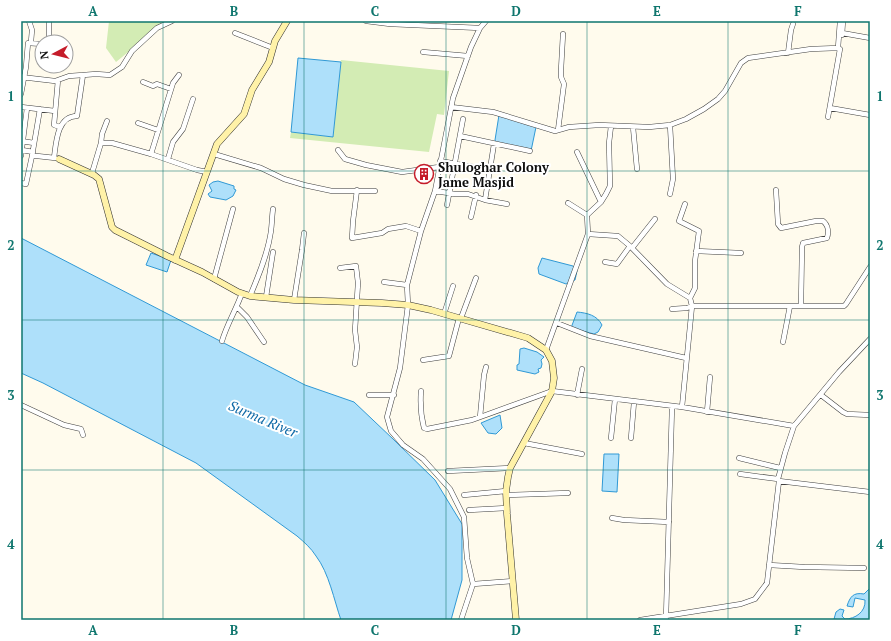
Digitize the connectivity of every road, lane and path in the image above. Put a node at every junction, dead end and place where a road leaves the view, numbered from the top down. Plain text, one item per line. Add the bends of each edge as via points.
1 (29, 21) edge
2 (47, 21) edge
3 (172, 21) edge
4 (287, 21) edge
5 (366, 21) edge
6 (486, 21) edge
7 (840, 21) edge
8 (843, 21) edge
9 (793, 24) dead end
10 (480, 28) junction
11 (235, 33) dead end
12 (842, 33) junction
13 (48, 34) edge
14 (563, 34) dead end
15 (870, 38) edge
16 (31, 42) junction
17 (34, 43) edge
18 (273, 48) junction
19 (839, 49) junction
20 (423, 52) dead end
21 (788, 53) junction
22 (468, 56) junction
23 (83, 75) junction
24 (179, 75) dead end
25 (23, 77) edge
26 (58, 80) junction
27 (143, 82) dead end
28 (171, 89) junction
29 (21, 94) edge
30 (193, 99) dead end
31 (21, 107) edge
32 (451, 107) junction
33 (27, 108) junction
34 (830, 108) junction
35 (40, 109) junction
36 (55, 111) junction
37 (870, 115) edge
38 (828, 117) dead end
39 (463, 119) dead end
40 (107, 121) dead end
41 (138, 123) dead end
42 (670, 125) junction
43 (611, 126) junction
44 (60, 127) junction
45 (633, 127) junction
46 (158, 130) junction
47 (558, 130) junction
48 (460, 136) junction
49 (22, 141) edge
50 (34, 143) junction
51 (101, 143) junction
52 (494, 144) junction
53 (22, 150) edge
54 (338, 150) dead end
55 (530, 151) dead end
56 (577, 152) dead end
57 (33, 154) junction
58 (151, 154) junction
59 (214, 154) junction
60 (21, 156) edge
61 (56, 158) junction
62 (168, 159) junction
63 (440, 164) junction
64 (454, 164) junction
65 (637, 169) dead end
66 (491, 170) junction
67 (206, 172) junction
68 (92, 173) junction
69 (21, 183) edge
70 (357, 190) junction
71 (776, 190) dead end
72 (375, 191) dead end
73 (435, 191) junction
74 (449, 193) junction
75 (670, 194) dead end
76 (476, 195) junction
77 (485, 200) junction
78 (601, 202) junction
79 (568, 203) dead end
80 (507, 204) dead end
81 (685, 204) dead end
82 (447, 205) dead end
83 (233, 209) dead end
84 (273, 209) dead end
85 (587, 215) junction
86 (471, 217) dead end
87 (655, 219) dead end
88 (421, 231) junction
89 (304, 233) dead end
90 (588, 234) junction
91 (631, 247) junction
92 (696, 251) junction
93 (273, 252) dead end
94 (742, 253) dead end
95 (175, 260) junction
96 (605, 262) dead end
97 (870, 266) edge
98 (340, 268) dead end
99 (476, 278) dead end
100 (214, 279) junction
101 (384, 282) dead end
102 (407, 284) junction
103 (453, 286) dead end
104 (242, 293) junction
105 (250, 296) junction
106 (266, 297) junction
107 (690, 298) junction
108 (294, 300) junction
109 (357, 302) junction
110 (408, 305) junction
111 (692, 306) junction
112 (790, 306) junction
113 (801, 306) junction
114 (237, 307) junction
115 (672, 309) dead end
116 (444, 314) junction
117 (460, 318) junction
118 (557, 323) junction
119 (870, 339) edge
120 (222, 341) dead end
121 (264, 342) dead end
122 (783, 342) dead end
123 (546, 350) junction
124 (686, 358) junction
125 (423, 360) dead end
126 (355, 364) dead end
127 (486, 367) dead end
128 (582, 369) dead end
129 (710, 377) dead end
130 (421, 391) dead end
131 (552, 391) junction
132 (369, 395) dead end
133 (577, 395) junction
134 (821, 395) junction
135 (394, 396) junction
136 (615, 399) junction
137 (634, 402) junction
138 (21, 405) edge
139 (672, 407) junction
140 (682, 408) junction
141 (707, 412) junction
142 (870, 414) edge
143 (480, 417) junction
144 (794, 426) junction
145 (83, 435) dead end
146 (611, 438) dead end
147 (631, 438) dead end
148 (524, 443) junction
149 (582, 454) dead end
150 (739, 458) dead end
151 (510, 468) junction
152 (780, 468) junction
153 (448, 471) dead end
154 (740, 474) dead end
155 (779, 480) junction
156 (870, 492) edge
157 (506, 493) junction
158 (568, 493) dead end
159 (464, 494) dead end
160 (507, 508) junction
161 (469, 510) dead end
162 (612, 518) dead end
163 (669, 522) junction
164 (769, 565) junction
165 (864, 568) dead end
166 (512, 581) junction
167 (473, 584) junction
168 (666, 618) edge
169 (461, 620) edge
170 (516, 620) edge
171 (640, 620) edge

1 - 16 street via 32,30
2 - 13 street
3 - 23 street via 157,28 132,51 122,66 110,75
4 - 18 main road
5 - 10 street
6 - 10 street
7 - 19 street
8 - 12 street
9 - 21 street
10 - 22 street
11 - 18 street
12 - 15 street
12 - 19 street
14 - 47 street via 560,70 564,84
16 - 17 street
16 - 25 street via 28,43
18 - 59 main road via 269,62 252,90 244,114 218,144
19 - 21 street via 811,49
19 - 34 street
20 - 22 street
21 - 42 street via 744,60 718,98 686,120
22 - 32 street
23 - 26 street
23 - 44 street via 77,116 69,117
24 - 28 street
25 - 26 street
25 - 29 street
26 - 36 street
27 - 28 street
28 - 46 street
30 - 62 street via 183,129 173,142
31 - 33 street
32 - 47 street via 493,112
32 - 63 street
33 - 35 street
33 - 49 street
34 - 37 street
34 - 38 street
35 - 36 street
35 - 50 street
36 - 44 street via 54,126
39 - 48 street
40 - 51 street
41 - 46 street
42 - 45 street
42 - 75 street
43 - 45 street
43 - 47 street
43 - 78 street via 610,186
44 - 61 street
45 - 65 street
46 - 58 street
48 - 52 street
48 - 64 street
49 - 50 street
49 - 53 street
50 - 57 street
51 - 58 street via 112,142
51 - 68 street
52 - 55 street
52 - 66 street
53 - 57 street
53 - 60 street
54 - 63 street via 345,159 402,172
56 - 78 street
57 - 61 street
57 - 69 street via 26,184
58 - 62 street
59 - 67 main road
59 - 70 street via 261,168 304,185 332,191
61 - 68 main road
62 - 67 street
63 - 64 street
63 - 73 street
64 - 66 street
64 - 74 street
66 - 77 street
67 - 95 main road
68 - 95 main road via 99,179 112,228
70 - 72 street
70 - 88 street via 352,238 406,226
71 - 113 street via 778,224 781,228 823,221 826,224 827,238 803,243
73 - 74 street
73 - 88 street
74 - 76 street
74 - 82 street
76 - 77 street
76 - 86 street
77 - 80 street
78 - 85 street
79 - 85 street
81 - 92 street via 679,221 699,231
83 - 100 street
84 - 105 street via 271,230 261,271
85 - 90 street
87 - 91 street
88 - 102 street
89 - 108 street
90 - 91 street via 618,236
90 - 118 street
91 - 96 street via 617,264
91 - 107 street via 667,284
92 - 94 street
92 - 107 street via 695,288
93 - 106 street
95 - 100 main road
97 - 113 street via 844,306
98 - 109 street via 356,266
99 - 117 street
100 - 104 main road
101 - 102 street
102 - 110 street
103 - 116 street
104 - 105 main road
104 - 114 street
105 - 106 main road
106 - 108 main road
107 - 111 street
108 - 109 main road
109 - 110 main road
109 - 126 street
110 - 116 main road
110 - 135 street
111 - 112 street
111 - 115 street
111 - 124 street
112 - 113 street
112 - 122 street
114 - 120 street via 227,324
114 - 121 street
116 - 117 main road
117 - 123 main road via 528,338
117 - 125 street via 449,356
118 - 123 street
118 - 124 street via 590,336
119 - 134 street
123 - 131 main road via 552,361
124 - 140 street
127 - 143 street
128 - 133 street
129 - 141 street
130 - 143 street via 424,428 445,427
131 - 133 street
131 - 143 street
131 - 148 main road
132 - 135 street
133 - 136 street
134 - 142 street via 847,414
134 - 144 street
135 - 167 street via 387,417 391,431 403,446 423,459 450,489 464,517
136 - 137 street
136 - 146 street
137 - 139 street
137 - 147 street
138 - 145 street via 64,425 81,429
139 - 140 street
139 - 163 street
140 - 141 street
141 - 144 street
144 - 152 street
148 - 149 street
148 - 151 main road
150 - 152 street
151 - 153 street
151 - 157 main road
152 - 155 street
154 - 155 street
155 - 156 street
155 - 164 street
157 - 158 street
157 - 159 street
157 - 160 main road
160 - 161 street
160 - 166 main road
162 - 163 street
163 - 168 street
164 - 165 street
164 - 168 street via 766,583 755,599
166 - 167 street
166 - 170 main road
167 - 169 street
168 - 171 street

